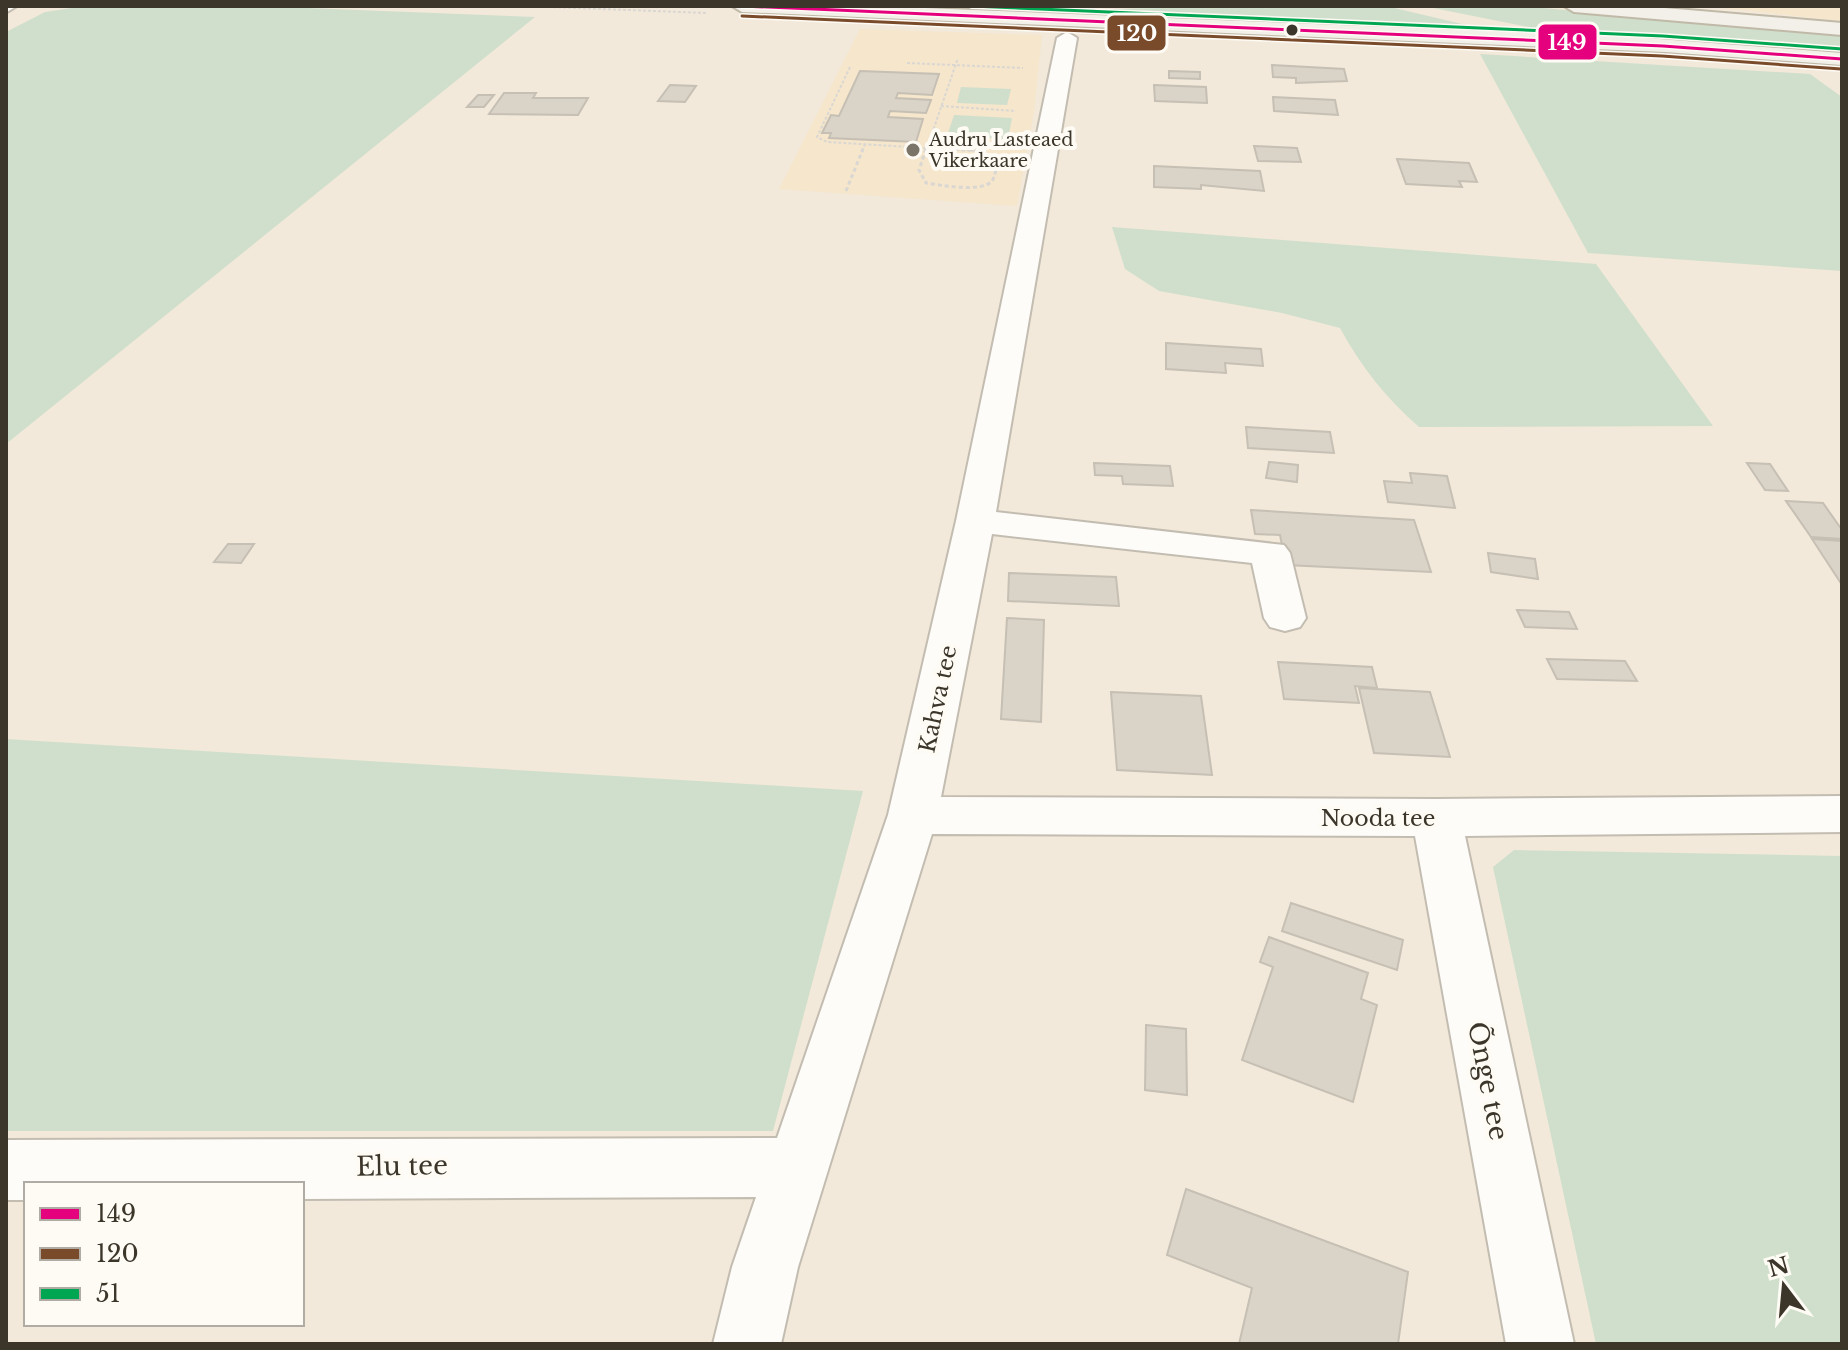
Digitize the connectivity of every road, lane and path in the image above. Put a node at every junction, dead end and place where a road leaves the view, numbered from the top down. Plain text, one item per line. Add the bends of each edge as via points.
1 (742, 6) edge
2 (1407, 6) edge
3 (1574, 6) edge
4 (1010, 11) edge
5 (1108, 20) junction
6 (1842, 29) edge
7 (1663, 46) junction
8 (1064, 54) junction
9 (958, 58) dead end
10 (1842, 59) edge
11 (907, 63) dead end
12 (955, 65) junction
13 (850, 67) dead end
14 (941, 106) junction
15 (1052, 113) junction
16 (865, 144) junction
17 (927, 147) junction
18 (846, 191) dead end
19 (975, 521) junction
20 (1285, 618) dead end
21 (1842, 814) edge
22 (913, 815) junction
23 (1436, 818) junction
24 (798, 1167) junction
25 (6, 1170) edge
26 (747, 1344) edge
27 (1540, 1344) edge

1 - 4 main road
2 - 7 main road via 1519,30
3 - 6 main road
4 - 5 main road
4 - 8 street
5 - 7 main road
5 - 8 street
7 - 10 main road
8 - 12 path
8 - 15 street, Kahva tee
9 - 12 path
11 - 12 path
12 - 14 path
13 - 16 path via 817,137
14 - 15 path
14 - 17 path
15 - 19 street, Kahva tee
16 - 17 path
16 - 18 path
17 - 17 path via 919,170 926,183 977,187 993,180 998,162 990,154
19 - 20 street via 1270,553
19 - 22 street, Kahva tee
21 - 23 street, Nooda tee
22 - 23 street, Nooda tee
22 - 24 street, Kahva tee
23 - 27 street, Õnge tee
24 - 25 street, Elu tee
24 - 26 street, Kahva tee via 765,1267

